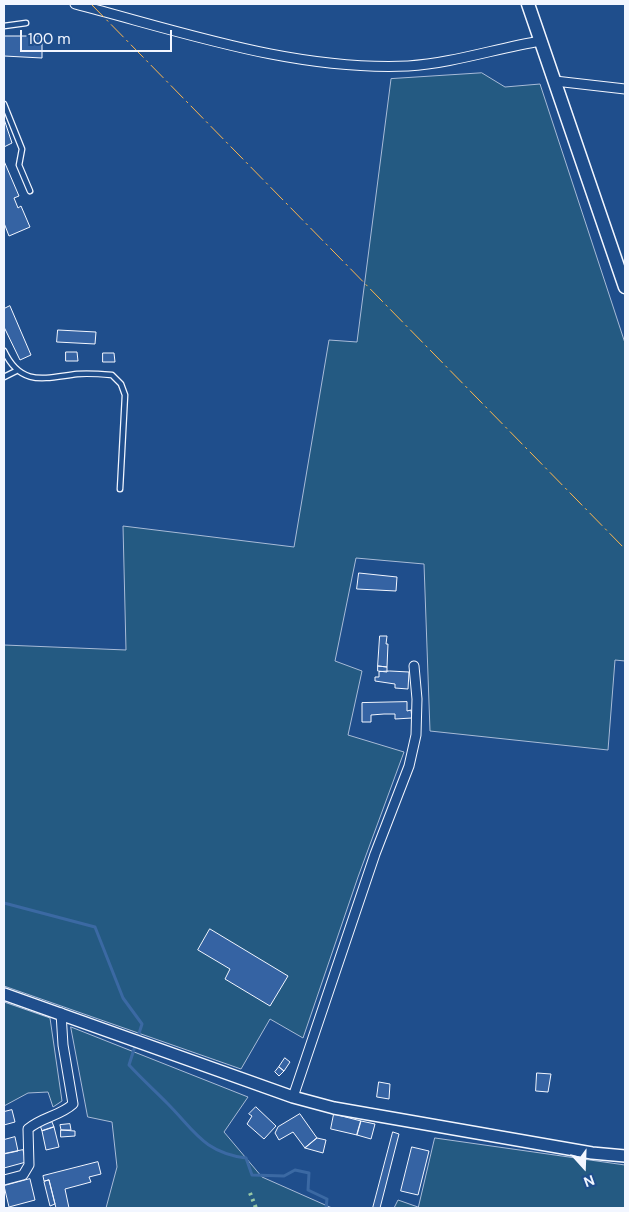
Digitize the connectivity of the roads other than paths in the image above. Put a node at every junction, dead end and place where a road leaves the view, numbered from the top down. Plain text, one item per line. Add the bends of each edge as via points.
1 (75, 4) edge
2 (528, 4) edge
3 (26, 23) dead end
4 (4, 26) edge
5 (541, 41) junction
6 (555, 81) junction
7 (625, 89) edge
8 (4, 104) edge
9 (30, 191) dead end
10 (625, 287) edge
11 (4, 351) edge
12 (16, 371) junction
13 (4, 376) edge
14 (120, 489) dead end
15 (414, 666) dead end
16 (4, 994) edge
17 (61, 1014) junction
18 (293, 1097) junction
19 (625, 1156) edge
20 (4, 1180) edge

1 - 5 street via 269,54 344,65 436,63
2 - 5 main road
3 - 4 lane
5 - 6 main road
6 - 7 street
6 - 10 main road
8 - 9 lane via 22,149 19,165
11 - 12 lane
12 - 13 lane
12 - 14 lane via 34,378 112,375 121,384 125,395
15 - 18 street via 416,735 409,766 375,854
16 - 17 street
17 - 18 street
17 - 20 street via 74,1104 63,1113 37,1121 28,1129 29,1165 24,1175
18 - 19 street via 380,1117

